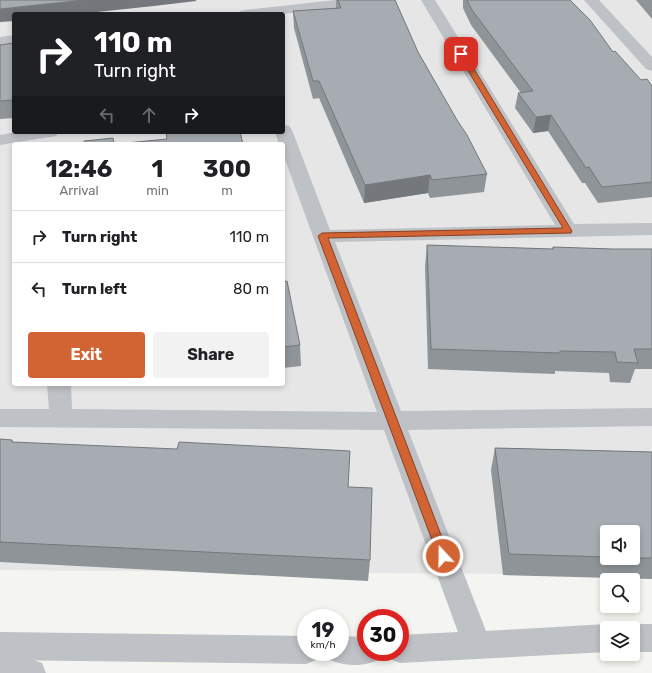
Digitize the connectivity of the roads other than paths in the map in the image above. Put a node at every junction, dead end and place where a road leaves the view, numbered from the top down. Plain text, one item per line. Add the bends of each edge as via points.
1 (375, 0) edge
2 (428, 0) edge
3 (591, 0) edge
4 (240, 12) edge
5 (12, 40) edge
6 (0, 42) edge
7 (652, 66) edge
8 (284, 134) edge
9 (45, 136) edge
10 (0, 140) edge
11 (652, 229) edge
12 (568, 231) junction
13 (322, 236) junction
14 (59, 386) edge
15 (652, 417) edge
16 (0, 418) edge
17 (61, 419) junction
18 (392, 421) junction
19 (600, 638) edge
20 (640, 638) edge
21 (652, 638) edge
22 (477, 645) junction
23 (0, 646) edge
24 (409, 649) edge
25 (297, 650) edge
26 (0, 666) edge
27 (31, 673) edge

1 - 4 street
2 - 12 street
3 - 7 street
5 - 6 street
8 - 13 street
9 - 10 street
11 - 12 street
12 - 13 street
13 - 18 street
14 - 17 street
15 - 18 street
16 - 17 street
17 - 18 street
18 - 22 street
19 - 22 street
20 - 21 street
22 - 24 street
23 - 25 street
26 - 27 street

